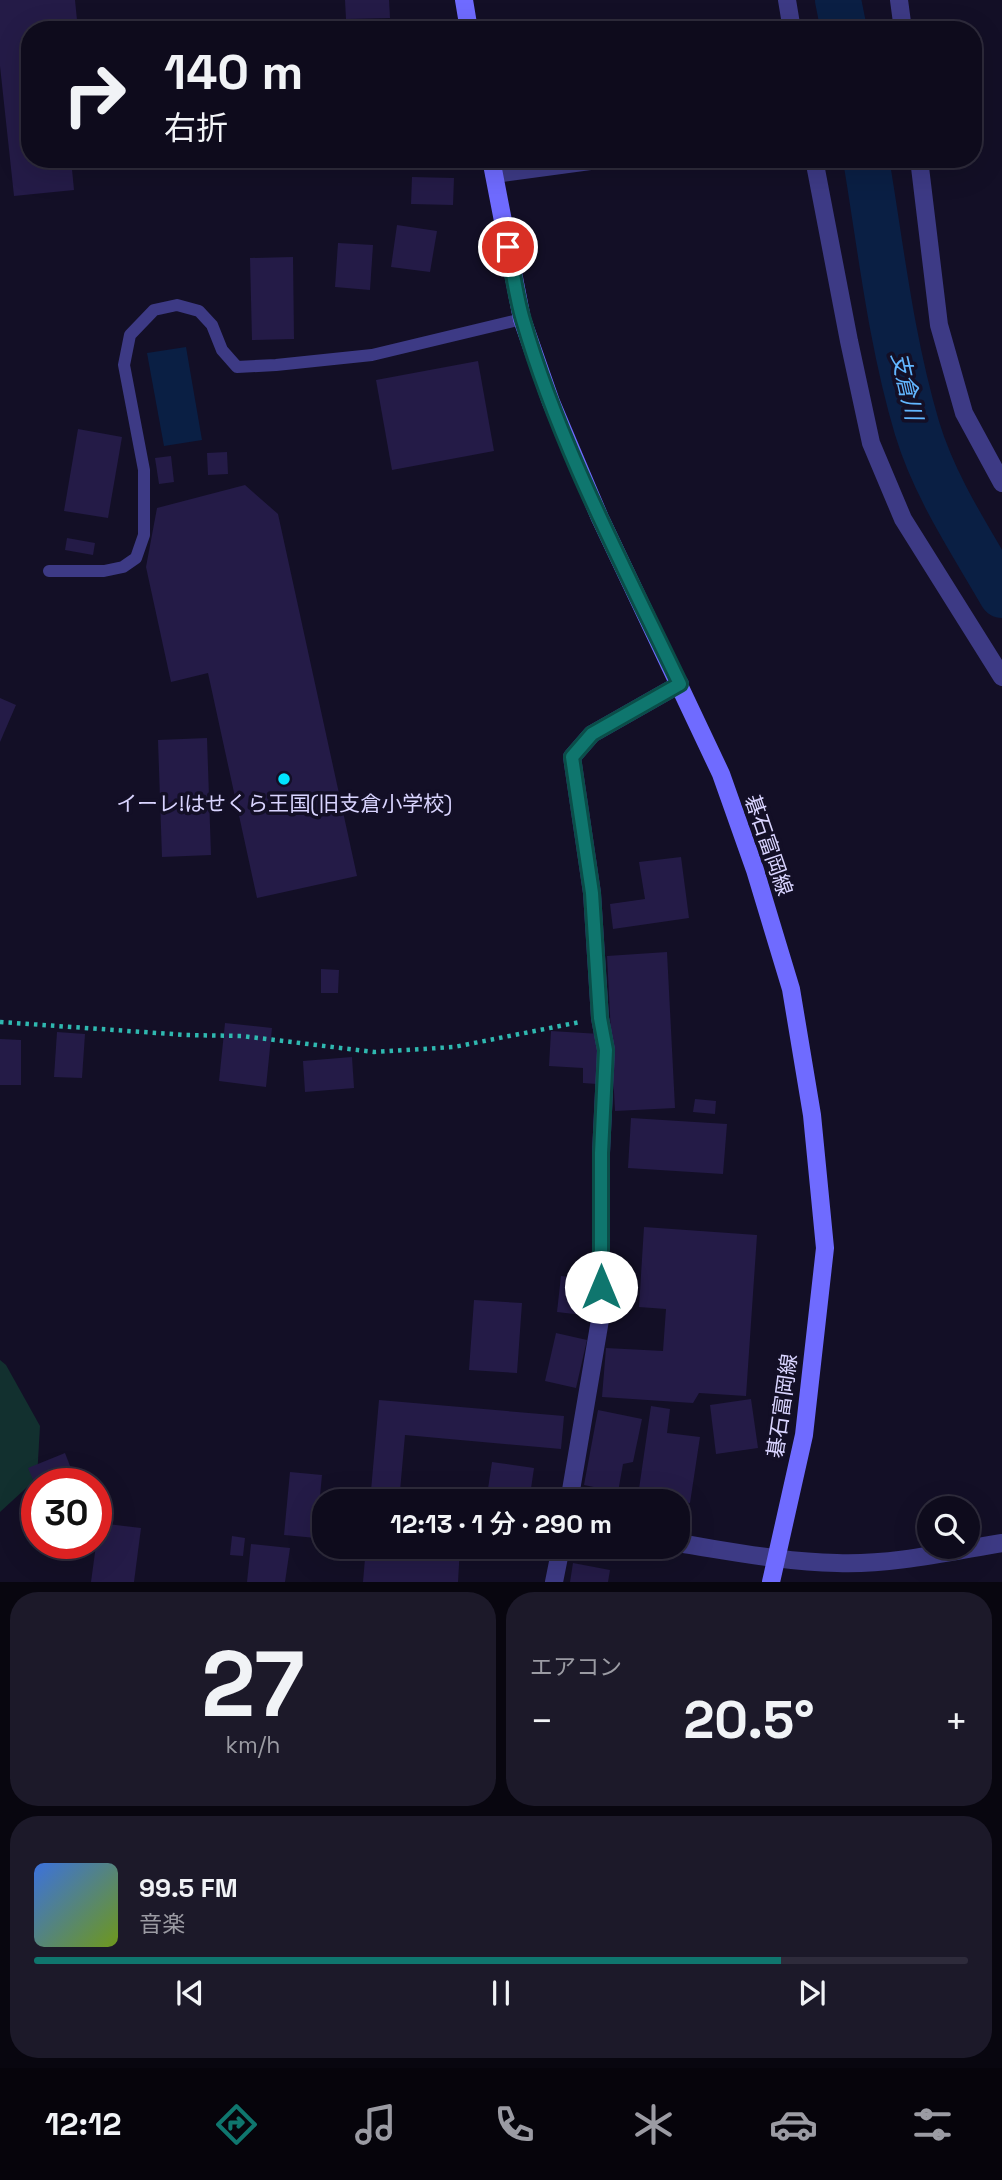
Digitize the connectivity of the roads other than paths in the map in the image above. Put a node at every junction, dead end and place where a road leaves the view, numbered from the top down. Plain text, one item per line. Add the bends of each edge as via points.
1 (464, 0) edge
2 (787, 0) edge
3 (899, 0) edge
4 (468, 21) edge
5 (790, 21) edge
6 (901, 21) edge
7 (493, 168) edge
8 (816, 168) edge
9 (920, 168) edge
10 (522, 319) junction
11 (1002, 484) edge
12 (49, 571) dead end
13 (1002, 677) edge
14 (680, 684) junction
15 (571, 1489) edge
16 (1002, 1543) edge
17 (690, 1545) edge
18 (559, 1559) edge
19 (776, 1559) junction
20 (554, 1581) edge
21 (771, 1581) edge

1 - 4 main road
2 - 5 street
3 - 6 street
7 - 10 main road, 碁石富岡線
8 - 13 street via 871,443 903,519
9 - 11 street via 939,325 964,413
10 - 12 lane via 372,355 237,367 198,311 177,306 154,310 130,335 124,365 144,470 144,535 136,558 104,571
10 - 14 main road, 碁石富岡線 via 600,518
14 - 15 street via 592,734 572,757 592,893 606,1050 601,1314
14 - 19 main road, 碁石富岡線 via 721,774 755,870 791,989 812,1115 825,1248 804,1435
16 - 19 street via 911,1559 838,1564
17 - 19 street
18 - 20 street
19 - 21 main road, 碁石富岡線

